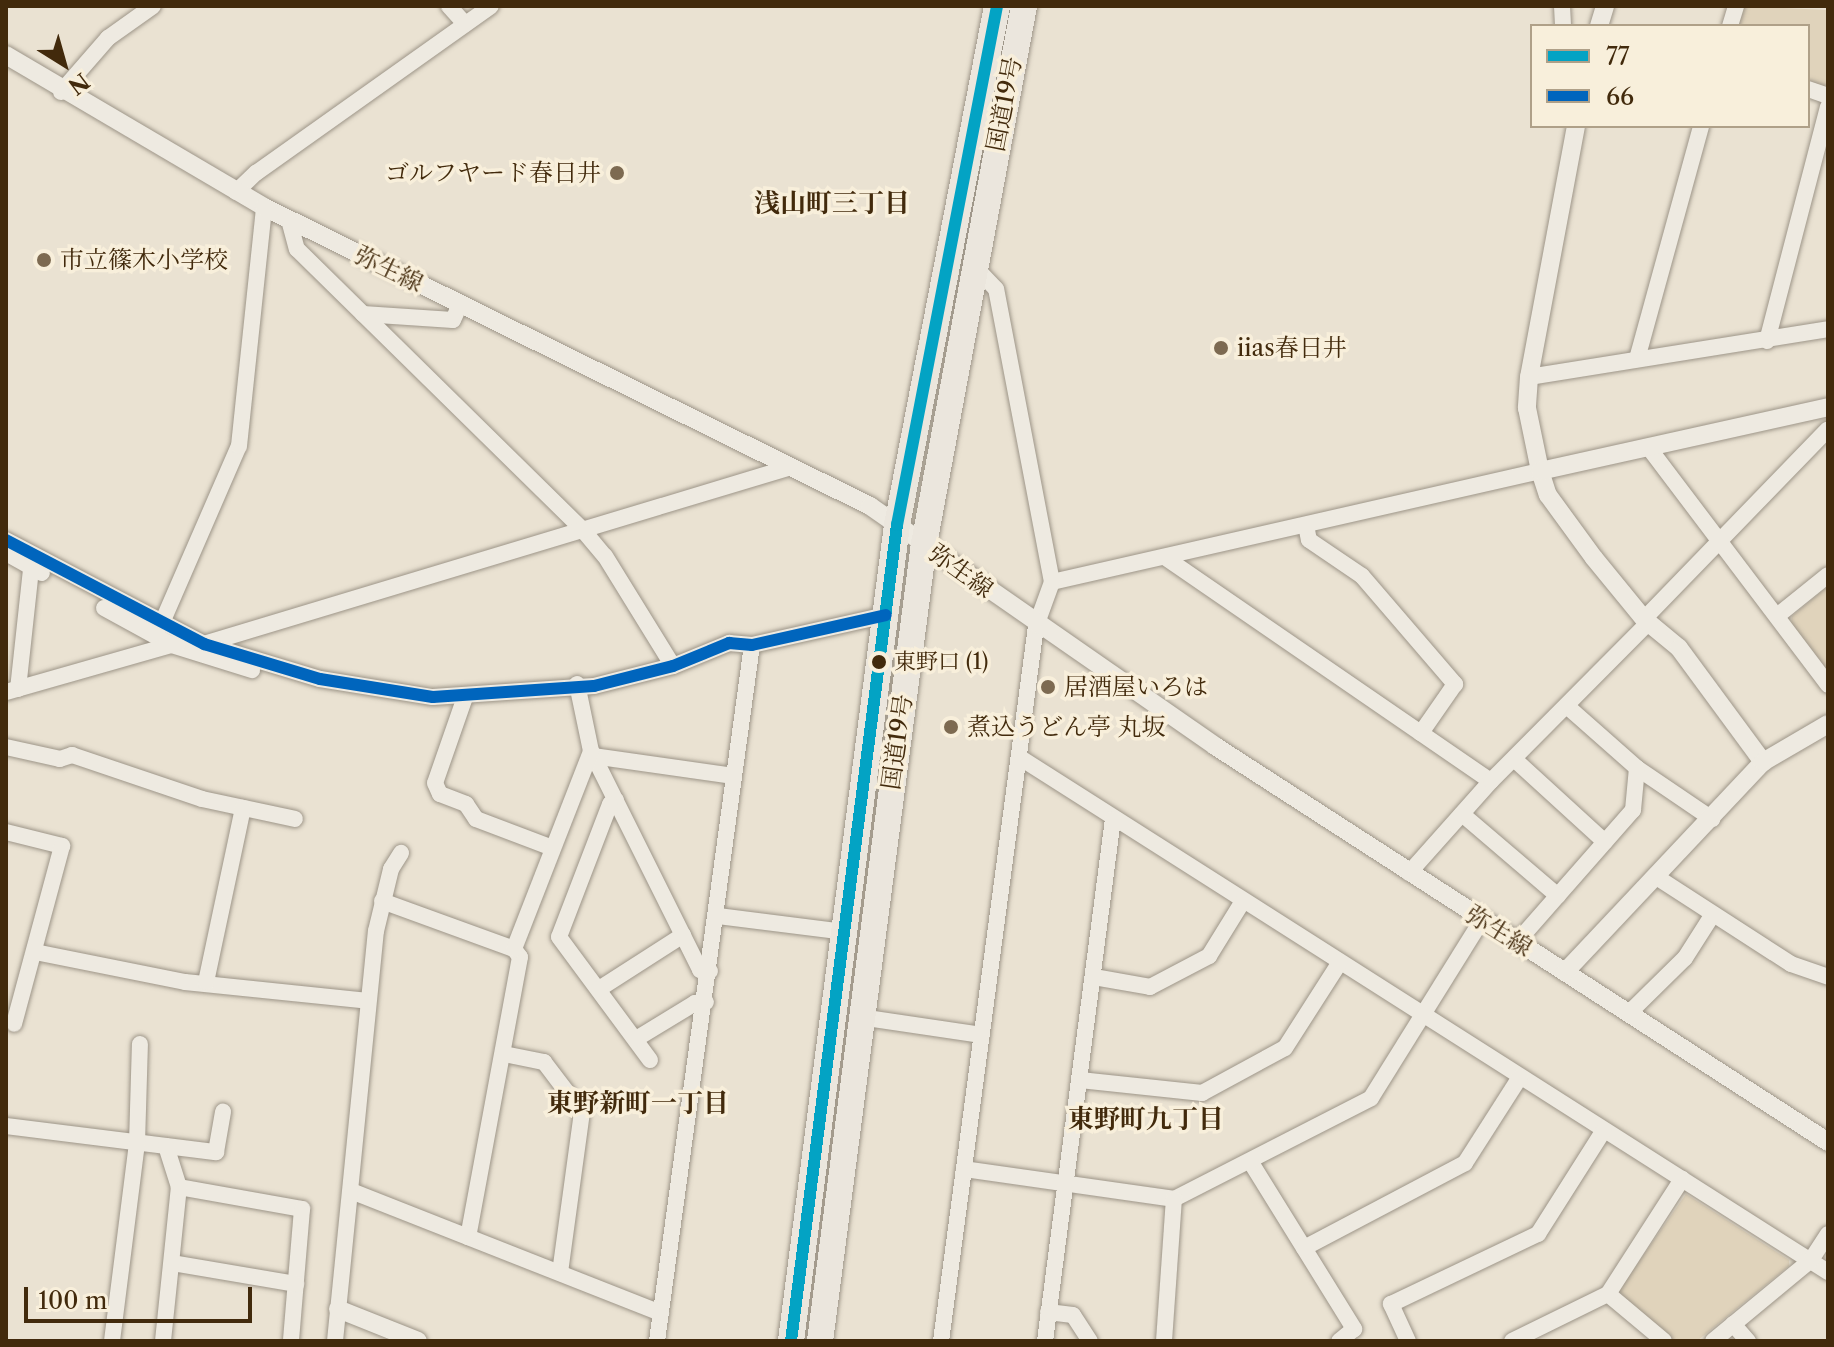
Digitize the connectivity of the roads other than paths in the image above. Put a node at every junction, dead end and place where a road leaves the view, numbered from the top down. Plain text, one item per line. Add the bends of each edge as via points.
1 (153, 6) edge
2 (449, 6) edge
3 (491, 6) edge
4 (997, 6) edge
5 (1024, 6) edge
6 (465, 24) junction
7 (6, 55) edge
8 (61, 92) junction
9 (1828, 107) edge
10 (1568, 128) edge
11 (1576, 128) edge
12 (1700, 128) edge
13 (1570, 153) junction
14 (236, 192) junction
15 (264, 207) junction
16 (289, 220) junction
17 (975, 267) junction
18 (460, 304) junction
19 (363, 314) junction
20 (1828, 329) edge
21 (1767, 341) junction
22 (1637, 359) junction
23 (1529, 377) junction
24 (1828, 407) edge
25 (1828, 430) edge
26 (1649, 448) junction
27 (791, 467) junction
28 (1540, 471) junction
29 (897, 525) junction
30 (1306, 525) junction
31 (582, 529) junction
32 (6, 540) edge
33 (1717, 541) junction
34 (924, 544) junction
35 (6, 553) edge
36 (1166, 558) junction
37 (32, 561) junction
38 (1828, 575) edge
39 (1052, 582) junction
40 (886, 615) junction
41 (1777, 616) junction
42 (1646, 621) junction
43 (161, 625) junction
44 (1036, 626) junction
45 (198, 642) junction
46 (172, 645) junction
47 (752, 645) junction
48 (673, 666) junction
49 (577, 684) junction
50 (1828, 685) edge
51 (12, 690) edge
52 (465, 702) junction
53 (1569, 708) junction
54 (1828, 724) edge
55 (1421, 733) junction
56 (6, 747) edge
57 (592, 754) junction
58 (1019, 757) junction
59 (1514, 759) junction
60 (1763, 762) junction
61 (1637, 768) junction
62 (734, 776) junction
63 (1491, 781) junction
64 (616, 800) junction
65 (243, 808) junction
66 (1462, 814) junction
67 (295, 819) dead end
68 (1113, 819) junction
69 (1712, 819) junction
70 (6, 832) edge
71 (1605, 842) junction
72 (550, 847) junction
73 (401, 853) dead end
74 (1409, 873) junction
75 (1658, 878) junction
76 (1558, 896) junction
77 (382, 901) junction
78 (1243, 901) junction
79 (1713, 914) junction
80 (718, 916) junction
81 (1482, 920) junction
82 (844, 932) junction
83 (683, 935) junction
84 (1517, 942) junction
85 (514, 949) junction
86 (35, 952) junction
87 (1340, 962) junction
88 (710, 971) junction
89 (1565, 972) junction
90 (1094, 977) junction
91 (1828, 977) edge
92 (206, 982) junction
93 (599, 989) junction
94 (368, 1001) junction
95 (706, 1002) junction
96 (1629, 1013) junction
97 (1423, 1015) junction
98 (860, 1017) junction
99 (14, 1024) dead end
100 (982, 1035) junction
101 (636, 1039) junction
102 (140, 1044) dead end
103 (504, 1054) junction
104 (650, 1060) dead end
105 (1520, 1077) junction
106 (1080, 1080) junction
107 (223, 1112) dead end
108 (6, 1126) edge
109 (1604, 1130) junction
110 (1828, 1142) edge
111 (137, 1143) junction
112 (166, 1146) junction
113 (1250, 1161) junction
114 (964, 1169) junction
115 (1682, 1179) junction
116 (1067, 1183) junction
117 (179, 1187) junction
118 (351, 1191) junction
119 (1174, 1199) junction
120 (1828, 1234) edge
121 (468, 1237) junction
122 (1304, 1248) junction
123 (1811, 1260) junction
124 (172, 1263) junction
125 (1828, 1272) edge
126 (560, 1273) junction
127 (296, 1284) junction
128 (1608, 1294) junction
129 (338, 1309) junction
130 (1048, 1312) junction
131 (661, 1313) junction
132 (1733, 1324) junction
133 (112, 1341) edge
134 (163, 1341) edge
135 (291, 1341) edge
136 (335, 1341) edge
137 (418, 1341) edge
138 (657, 1341) edge
139 (791, 1341) edge
140 (820, 1341) edge
141 (941, 1341) edge
142 (1045, 1341) edge
143 (1090, 1341) edge
144 (1164, 1341) edge
145 (1339, 1341) edge
146 (1408, 1341) edge
147 (1512, 1341) edge
148 (1664, 1341) edge
149 (1713, 1341) edge
150 (1748, 1341) edge

1 - 8 street via 108,38
2 - 6 street
3 - 6 street
4 - 29 highway, 国道19号
5 - 17 highway, 国道19号
6 - 14 street
7 - 8 street, 弥生線
8 - 14 street, 弥生線
9 - 21 street
10 - 13 street
11 - 13 street
12 - 22 street
13 - 23 street
14 - 15 street, 弥生線
15 - 16 street, 弥生線
15 - 43 street via 239,446
16 - 18 street, 弥生線
16 - 19 street via 297,249
17 - 34 highway, 国道19号
17 - 39 street via 996,289
18 - 19 street via 453,320
18 - 27 street, 弥生線
19 - 31 street
20 - 21 street
21 - 22 street
22 - 23 street
23 - 28 street via 1527,408
24 - 26 street
25 - 33 street
26 - 28 street
26 - 33 street
27 - 29 street, 弥生線
27 - 31 street
28 - 30 street
28 - 42 street via 1548,495
29 - 34 street, 弥生線
29 - 40 highway, 国道19号
30 - 36 street
30 - 55 street via 1309,540 1362,576 1455,684
31 - 45 street
31 - 48 street via 605,556
32 - 37 street
33 - 41 street
33 - 42 street
34 - 44 street, 弥生線
34 - 98 highway, 国道19号
35 - 37 street
36 - 39 street
36 - 55 street
37 - 43 street
37 - 46 street
37 - 51 street
38 - 41 street
39 - 44 street
40 - 47 street
40 - 82 highway, 国道19号
41 - 50 street
42 - 53 street
42 - 60 street via 1679,648
43 - 45 street
44 - 58 street
44 - 74 street, 弥生線
45 - 46 street
45 - 52 street via 380,692
46 - 51 street
46 - 52 street via 377,701
47 - 48 street via 729,643
47 - 62 street
48 - 49 street via 594,686
49 - 52 street
49 - 57 street
52 - 72 street via 435,783 440,794 466,804 476,819
53 - 59 street
53 - 61 street
54 - 60 street
55 - 63 street
56 - 65 street via 60,759 72,755 173,791
57 - 62 street
57 - 64 street
57 - 72 street
58 - 68 street
58 - 100 street
59 - 63 street
59 - 71 street
60 - 69 street
61 - 69 street
61 - 71 street via 1633,810
62 - 80 street
63 - 66 street
64 - 83 street
64 - 93 street via 610,804 559,937
65 - 67 street
65 - 92 street
66 - 74 street
66 - 76 street
68 - 78 street
68 - 90 street
69 - 75 street
70 - 86 street via 62,846
71 - 76 street
72 - 85 street
73 - 77 street
74 - 81 street, 弥生線
75 - 79 street
75 - 89 street
76 - 84 street
77 - 85 street
77 - 94 street
78 - 87 street
78 - 90 street via 1209,956 1150,987
79 - 91 street via 1791,964
79 - 96 street via 1685,958
80 - 82 street
80 - 88 street
81 - 84 street, 弥生線
81 - 97 street
82 - 139 highway, 国道19号
83 - 88 street via 700,970
83 - 93 street
84 - 89 street, 弥生線
85 - 103 street via 520,957
86 - 92 street
86 - 99 street
87 - 97 street
87 - 106 street via 1285,1048 1202,1093
88 - 95 street
89 - 96 street, 弥生線
90 - 106 street
92 - 94 street
93 - 101 street
94 - 118 street
95 - 101 street via 695,1003
95 - 131 street
96 - 110 street, 弥生線
97 - 105 street
97 - 113 street via 1371,1098
98 - 100 street
98 - 140 highway, 国道19号
100 - 114 street
101 - 104 street
102 - 111 street
103 - 121 street
103 - 126 street via 544,1062 582,1112
105 - 109 street
105 - 122 street via 1465,1163
106 - 116 street
107 - 112 street via 216,1152
108 - 111 street
109 - 115 street
109 - 146 street via 1538,1234 1391,1304
111 - 112 street
111 - 133 street
112 - 117 street
113 - 119 street
113 - 122 street
114 - 116 street
114 - 141 street
115 - 123 street
115 - 128 street
116 - 119 street
116 - 130 street
117 - 124 street
117 - 127 street via 302,1209
118 - 121 street
118 - 129 street
119 - 144 street
120 - 123 street
121 - 126 street
122 - 145 street via 1354,1329
123 - 125 street
123 - 132 street
124 - 127 street
124 - 134 street
126 - 131 street
127 - 135 street
128 - 147 street
128 - 148 street
129 - 136 street
129 - 137 street
130 - 142 street
130 - 143 street via 1073,1315
131 - 138 street
132 - 149 street
132 - 150 street

